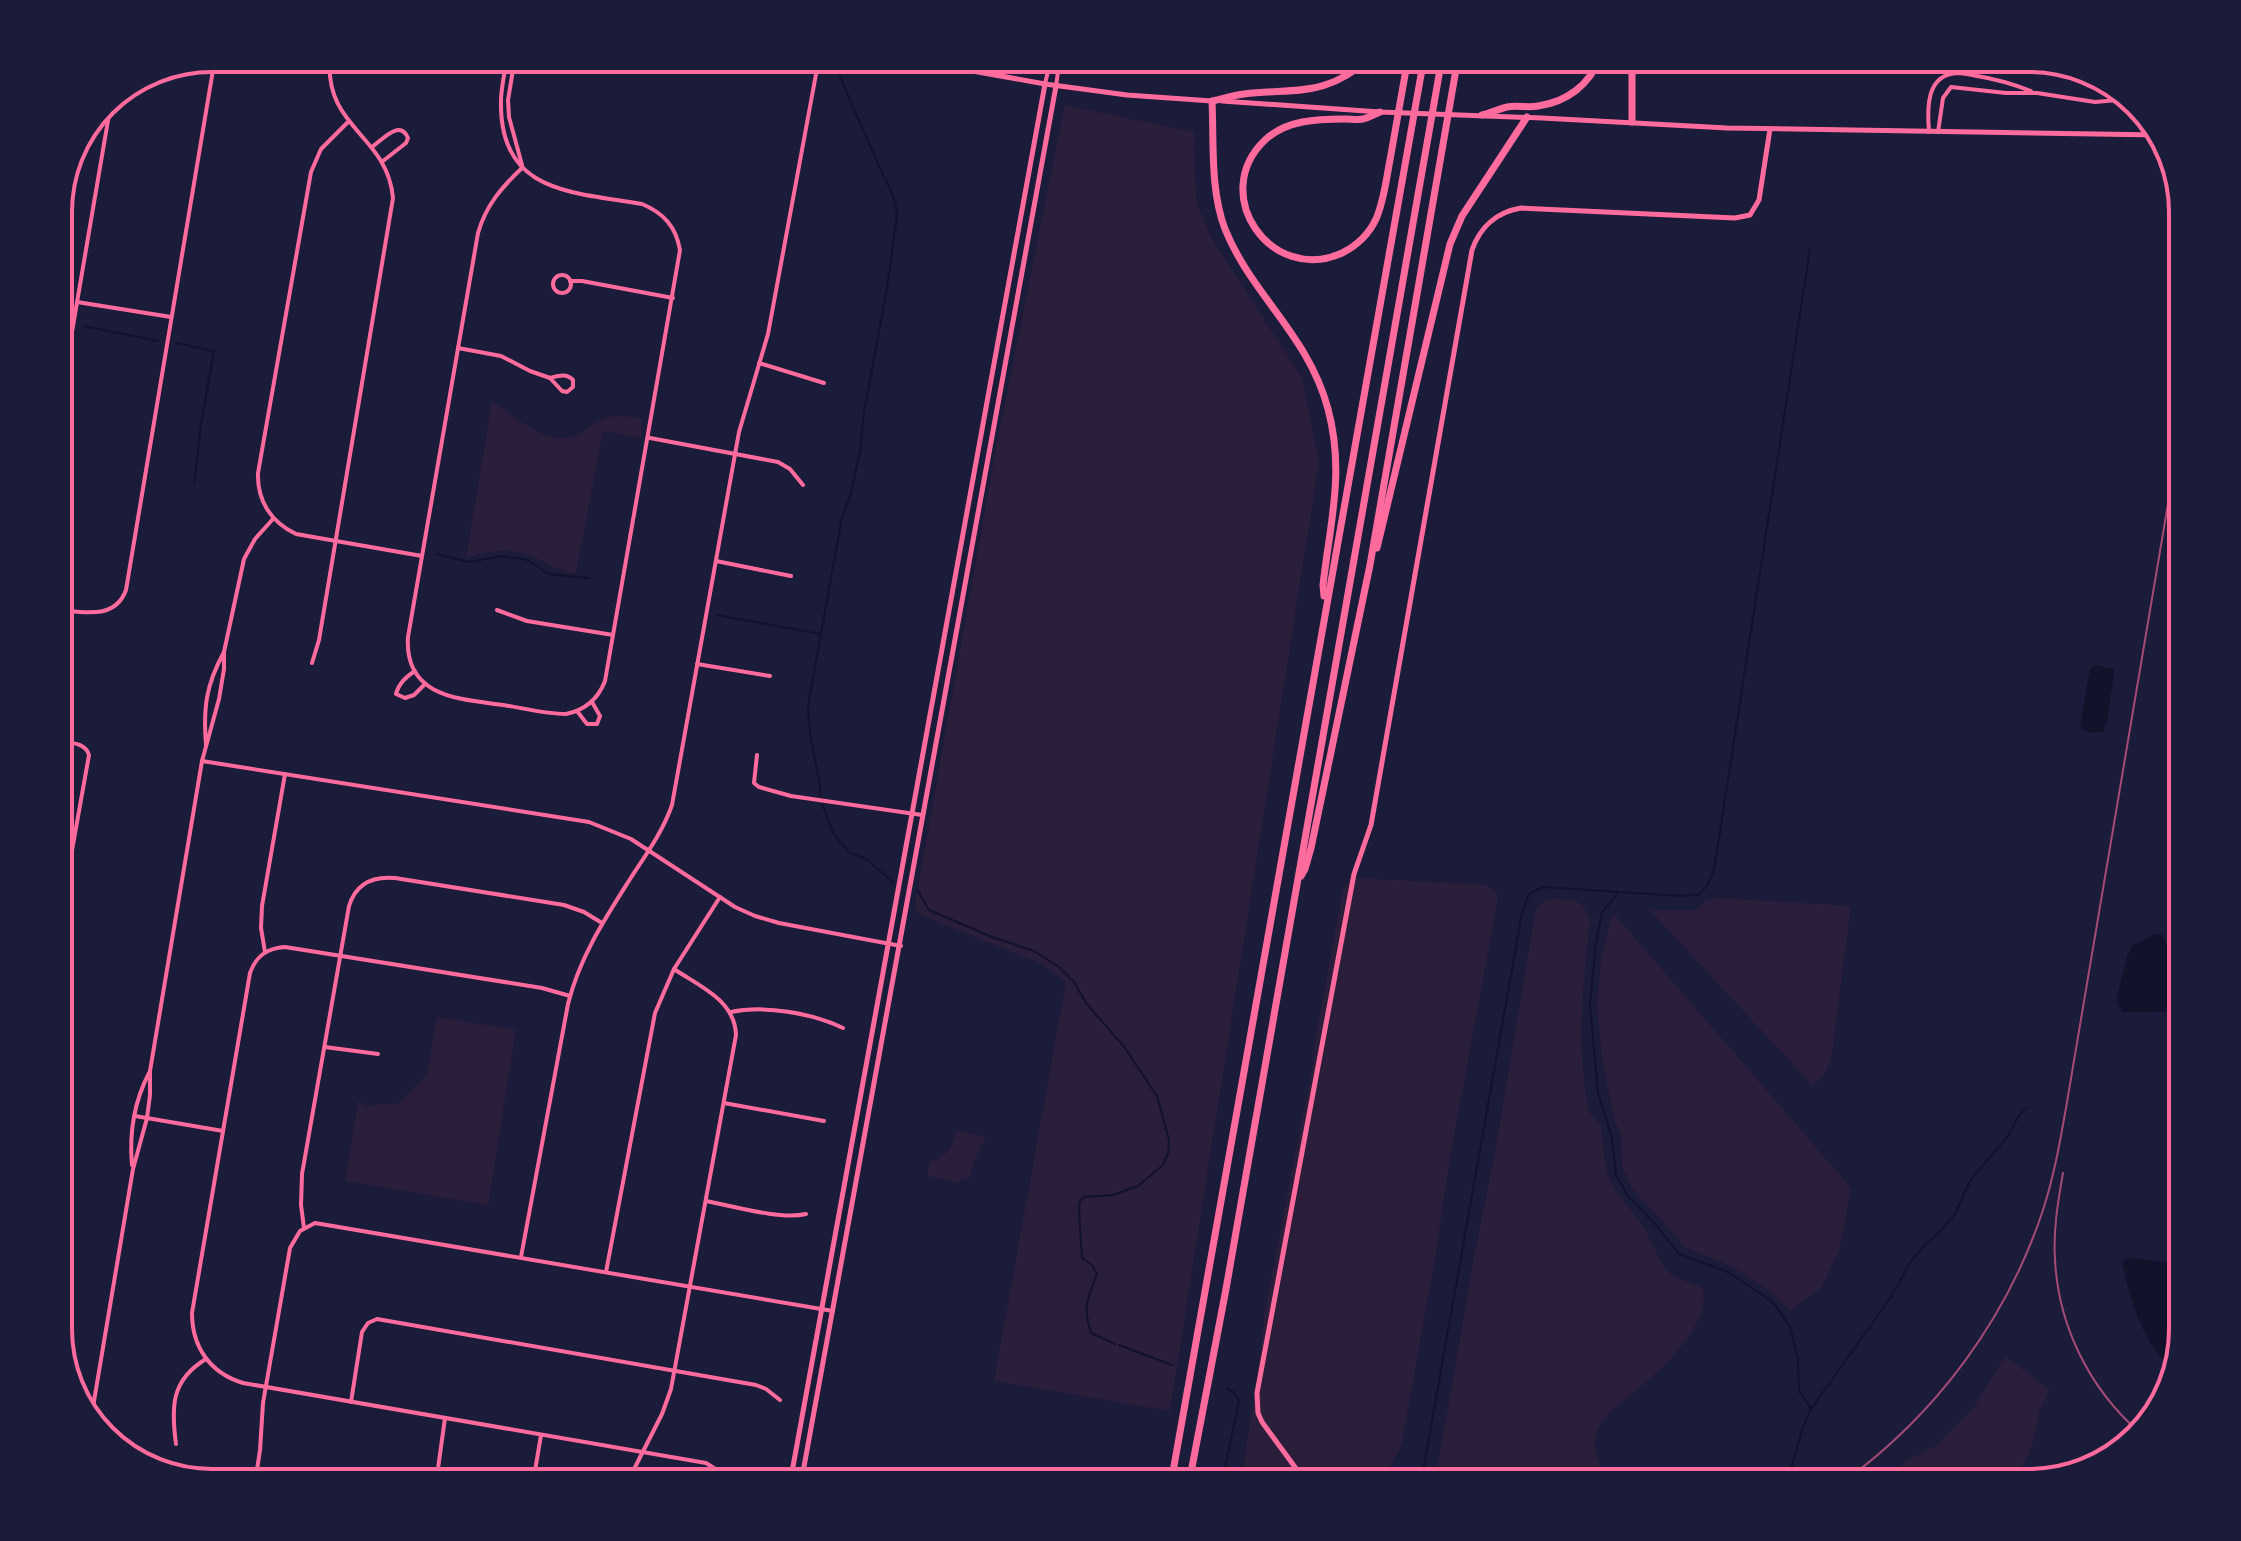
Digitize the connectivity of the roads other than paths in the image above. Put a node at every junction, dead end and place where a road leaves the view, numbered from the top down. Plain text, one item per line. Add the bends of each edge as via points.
1 (213, 72) edge
2 (329, 72) edge
3 (505, 72) edge
4 (513, 72) edge
5 (816, 72) edge
6 (978, 72) edge
7 (1048, 72) edge
8 (1058, 72) edge
9 (1350, 72) edge
10 (1405, 72) edge
11 (1421, 72) edge
12 (1440, 72) edge
13 (1456, 72) edge
14 (1593, 72) edge
15 (1632, 72) edge
16 (1045, 84) junction
17 (1056, 86) junction
18 (2037, 93) junction
19 (2113, 100) edge
20 (1212, 101) junction
21 (1385, 112) junction
22 (1482, 115) junction
23 (1527, 117) junction
24 (108, 118) edge
25 (349, 122) junction
26 (1632, 122) junction
27 (1037, 129) junction
28 (1770, 129) junction
29 (1048, 131) junction
30 (1929, 132) junction
31 (1938, 132) junction
32 (2146, 135) edge
33 (372, 147) junction
34 (383, 161) junction
35 (1032, 161) junction
36 (1042, 163) junction
37 (522, 168) junction
38 (1015, 252) junction
39 (1025, 254) junction
40 (570, 281) junction
41 (673, 298) junction
42 (77, 302) junction
43 (171, 317) junction
44 (72, 331) edge
45 (458, 348) junction
46 (759, 363) junction
47 (550, 378) junction
48 (824, 383) dead end
49 (989, 397) junction
50 (1000, 399) junction
51 (648, 437) junction
52 (735, 453) junction
53 (803, 485) dead end
54 (273, 519) junction
55 (966, 527) junction
56 (976, 528) junction
57 (335, 542) junction
58 (422, 556) junction
59 (716, 561) junction
60 (1370, 565) junction
61 (791, 576) dead end
62 (1325, 606) junction
63 (497, 610) dead end
64 (72, 611) edge
65 (613, 635) junction
66 (224, 652) junction
67 (312, 663) dead end
68 (697, 664) junction
69 (415, 671) junction
70 (770, 676) dead end
71 (425, 684) junction
72 (592, 702) junction
73 (577, 711) junction
74 (72, 744) edge
75 (206, 745) junction
76 (757, 755) dead end
77 (202, 761) junction
78 (285, 774) junction
79 (914, 814) junction
80 (924, 816) junction
81 (72, 850) edge
82 (649, 851) junction
83 (1298, 882) junction
84 (720, 897) junction
85 (602, 923) junction
86 (890, 944) junction
87 (901, 946) junction
88 (265, 952) junction
89 (340, 956) junction
90 (674, 969) junction
91 (570, 996) junction
92 (731, 1012) junction
93 (843, 1028) dead end
94 (325, 1047) junction
95 (378, 1054) dead end
96 (150, 1071) junction
97 (724, 1103) junction
98 (134, 1115) junction
99 (147, 1118) junction
100 (824, 1121) dead end
101 (223, 1131) junction
102 (133, 1169) junction
103 (848, 1169) junction
104 (859, 1171) junction
105 (706, 1201) junction
106 (806, 1214) dead end
107 (304, 1228) junction
108 (521, 1257) junction
109 (606, 1272) junction
110 (691, 1286) junction
111 (822, 1309) junction
112 (833, 1311) junction
113 (206, 1359) junction
114 (813, 1362) junction
115 (823, 1364) junction
116 (675, 1371) junction
117 (266, 1387) junction
118 (780, 1400) dead end
119 (93, 1401) edge
120 (351, 1402) junction
121 (445, 1418) junction
122 (541, 1435) junction
123 (176, 1444) dead end
124 (641, 1452) junction
125 (257, 1469) edge
126 (438, 1469) edge
127 (535, 1469) edge
128 (633, 1469) edge
129 (715, 1469) edge
130 (793, 1469) edge
131 (804, 1469) edge
132 (1174, 1469) edge
133 (1192, 1469) edge
134 (1296, 1469) edge

1 - 43 street
2 - 25 street via 336,104
3 - 37 street via 503,132
4 - 37 street via 509,117
5 - 46 street
6 - 16 street
7 - 16 street
8 - 17 street
9 - 20 highway via 1319,87
10 - 21 highway via 1385,186 1369,231 1348,250 1324,259 1290,256 1265,241 1249,219 1243,192 1250,161 1265,140 1298,123 1364,119
11 - 62 highway
12 - 83 highway
13 - 60 highway
14 - 22 highway via 1561,101
15 - 26 highway
16 - 17 street
16 - 27 street
17 - 20 street
17 - 29 street
18 - 19 street
18 - 30 street via 2002,80 1946,76 1928,100
18 - 31 street via 1951,87 1943,98
20 - 21 street
20 - 62 highway via 1216,187 1224,227 1306,354 1332,424 1337,463
21 - 22 street
22 - 23 street
23 - 26 street
23 - 60 highway via 1462,216 1450,244
24 - 42 street
25 - 33 street
25 - 54 street via 321,149 308,184 258,473 261,497
26 - 28 street
27 - 29 street
27 - 35 street
28 - 30 street
28 - 134 street via 1759,200 1750,215 1521,208 1492,220 1472,250 1371,825 1354,874 1257,1393 1262,1422
29 - 36 street
30 - 31 street
31 - 32 street
33 - 34 street
33 - 34 street via 395,129 406,132 408,141
34 - 57 street via 393,210
35 - 36 street
35 - 38 street
36 - 39 street
37 - 41 street via 555,188 657,211 670,223 680,250
37 - 45 street via 496,195 481,222
38 - 39 street
38 - 49 street
39 - 50 street
40 - 40 street via 559,276 554,288 564,293
40 - 41 street
41 - 51 street
42 - 43 street
42 - 44 street
43 - 64 street via 124,595 107,611
45 - 47 street via 497,354
45 - 58 street
46 - 48 street
46 - 52 street
47 - 47 street via 569,376 573,387 562,391
49 - 50 street
49 - 55 street
50 - 56 street
51 - 52 street
51 - 65 street
52 - 53 street via 778,462
52 - 59 street
54 - 57 street via 296,534
54 - 66 street via 244,559
55 - 56 street
55 - 79 street
56 - 80 street
57 - 58 street
57 - 67 street
58 - 69 street via 408,643
59 - 61 street
59 - 68 street
60 - 83 highway via 1311,848
62 - 132 highway
63 - 65 street via 527,621
65 - 72 street via 605,681
66 - 75 street
66 - 75 street via 207,691
68 - 70 street
68 - 82 street via 672,805
69 - 71 street
69 - 71 street via 396,694 414,695
71 - 73 street via 453,698 559,714
72 - 73 street
72 - 73 street via 600,716 597,724 587,724
74 - 81 street via 85,747 89,755
75 - 77 street
76 - 79 street via 754,783 759,787
77 - 78 street
77 - 96 street
78 - 82 street via 589,822
78 - 88 street via 262,906
79 - 80 street
79 - 86 street
80 - 87 street
82 - 84 street
82 - 85 street
83 - 133 highway
84 - 86 street via 767,920
84 - 90 street
85 - 89 street via 564,905 383,877 361,885 353,895
85 - 91 street
86 - 87 street
86 - 103 street
87 - 104 street
88 - 89 street via 285,947
88 - 101 street via 250,973
89 - 91 street
89 - 94 street
90 - 92 street
90 - 109 street via 651,1028
91 - 108 street
92 - 93 street via 772,1009
92 - 97 street via 736,1035
94 - 95 street
94 - 107 street via 301,1183
96 - 98 street
96 - 99 street
97 - 100 street
97 - 105 street
98 - 99 street
98 - 102 street
99 - 101 street
99 - 102 street
101 - 113 street via 192,1313 195,1337
102 - 119 street
103 - 104 street
103 - 111 street
104 - 112 street
105 - 106 street via 781,1215
105 - 110 street
107 - 108 street via 324,1223
107 - 117 street via 290,1248
108 - 109 street
109 - 110 street
110 - 111 street
110 - 116 street
111 - 112 street
111 - 114 street
112 - 115 street
113 - 117 street via 230,1379
113 - 123 street via 177,1390
114 - 115 street
114 - 130 street
115 - 131 street
116 - 118 street via 756,1385
116 - 120 street via 377,1319 362,1332
116 - 124 street via 667,1403
117 - 120 street
117 - 125 street
120 - 121 street
121 - 122 street
121 - 126 street
122 - 124 street
122 - 127 street
124 - 128 street
124 - 129 street

